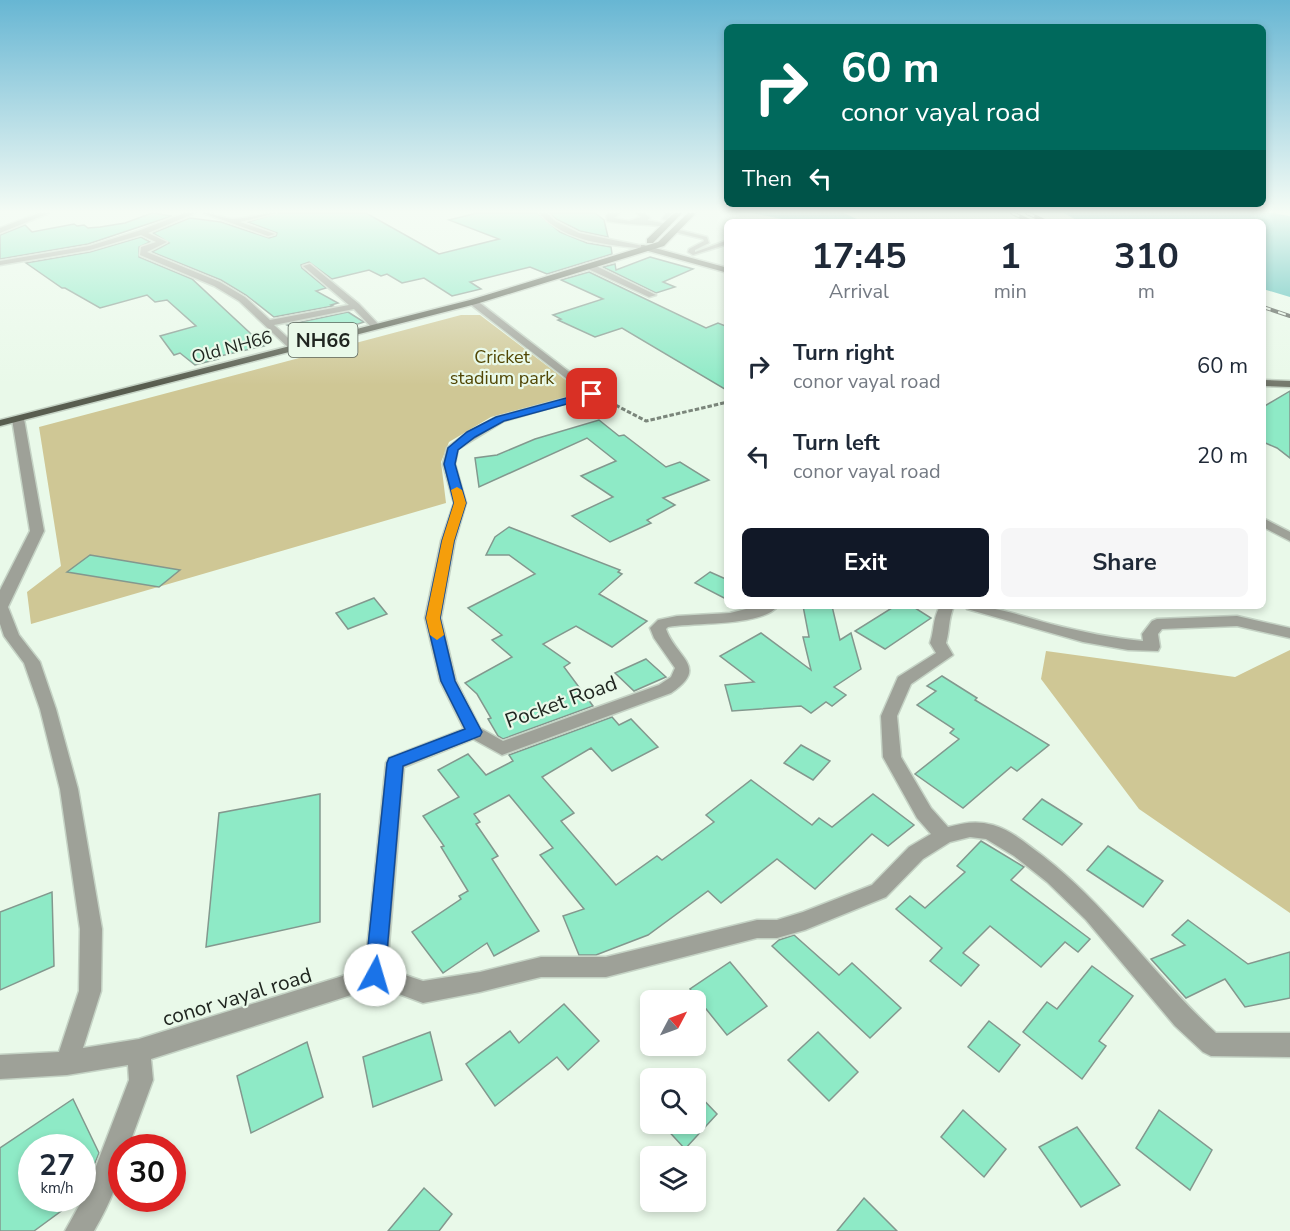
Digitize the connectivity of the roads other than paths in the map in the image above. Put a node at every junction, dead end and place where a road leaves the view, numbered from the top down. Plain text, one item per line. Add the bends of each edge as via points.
1 (185, 270) edge
2 (312, 270) edge
3 (575, 270) edge
4 (599, 270) edge
5 (652, 295) dead end
6 (473, 302) junction
7 (356, 306) junction
8 (268, 323) junction
9 (376, 327) junction
10 (294, 348) junction
11 (1266, 383) edge
12 (1290, 384) edge
13 (18, 419) junction
14 (0, 423) edge
15 (1266, 524) edge
16 (1290, 537) edge
17 (765, 609) edge
18 (946, 609) edge
19 (982, 609) edge
20 (1290, 633) edge
21 (474, 732) junction
22 (945, 836) junction
23 (375, 975) junction
24 (1290, 1045) edge
25 (139, 1051) junction
26 (67, 1063) junction
27 (0, 1067) edge
28 (78, 1231) edge

1 - 8 street via 242,299
2 - 7 street
3 - 6 main road, Old NH66 / NH66
4 - 5 street
6 - 9 main road, Old NH66 / NH66
6 - 21 street via 592,394 500,419 453,448 449,464 460,503 433,618 448,681
7 - 8 street
7 - 9 street
8 - 10 street
9 - 10 main road, Old NH66 / NH66
10 - 13 main road, Old NH66 / NH66
11 - 12 main road
13 - 14 main road, Old NH66 / NH66
13 - 26 street via 37,531 1,607 12,636 32,662 48,709 69,789 91,928 90,991
15 - 16 street
17 - 21 street, Pocket Road via 729,619 663,623 658,628 660,640 684,668 681,681 665,689 502,748
18 - 22 street via 940,620 938,643 945,655 904,681 889,716 892,757 924,813
19 - 20 street via 1065,634 1130,646 1152,647 1150,634 1157,624 1171,622 1237,621
21 - 23 street via 395,763
22 - 23 street via 916,853 879,891 777,929 757,929 606,967 541,967 423,992
22 - 24 street via 970,829 990,832 1021,850 1093,915 1183,1018 1211,1044
23 - 25 street, conor vayal road
25 - 26 street, conor vayal road
25 - 28 street via 141,1080 95,1203
26 - 27 street, conor vayal road

